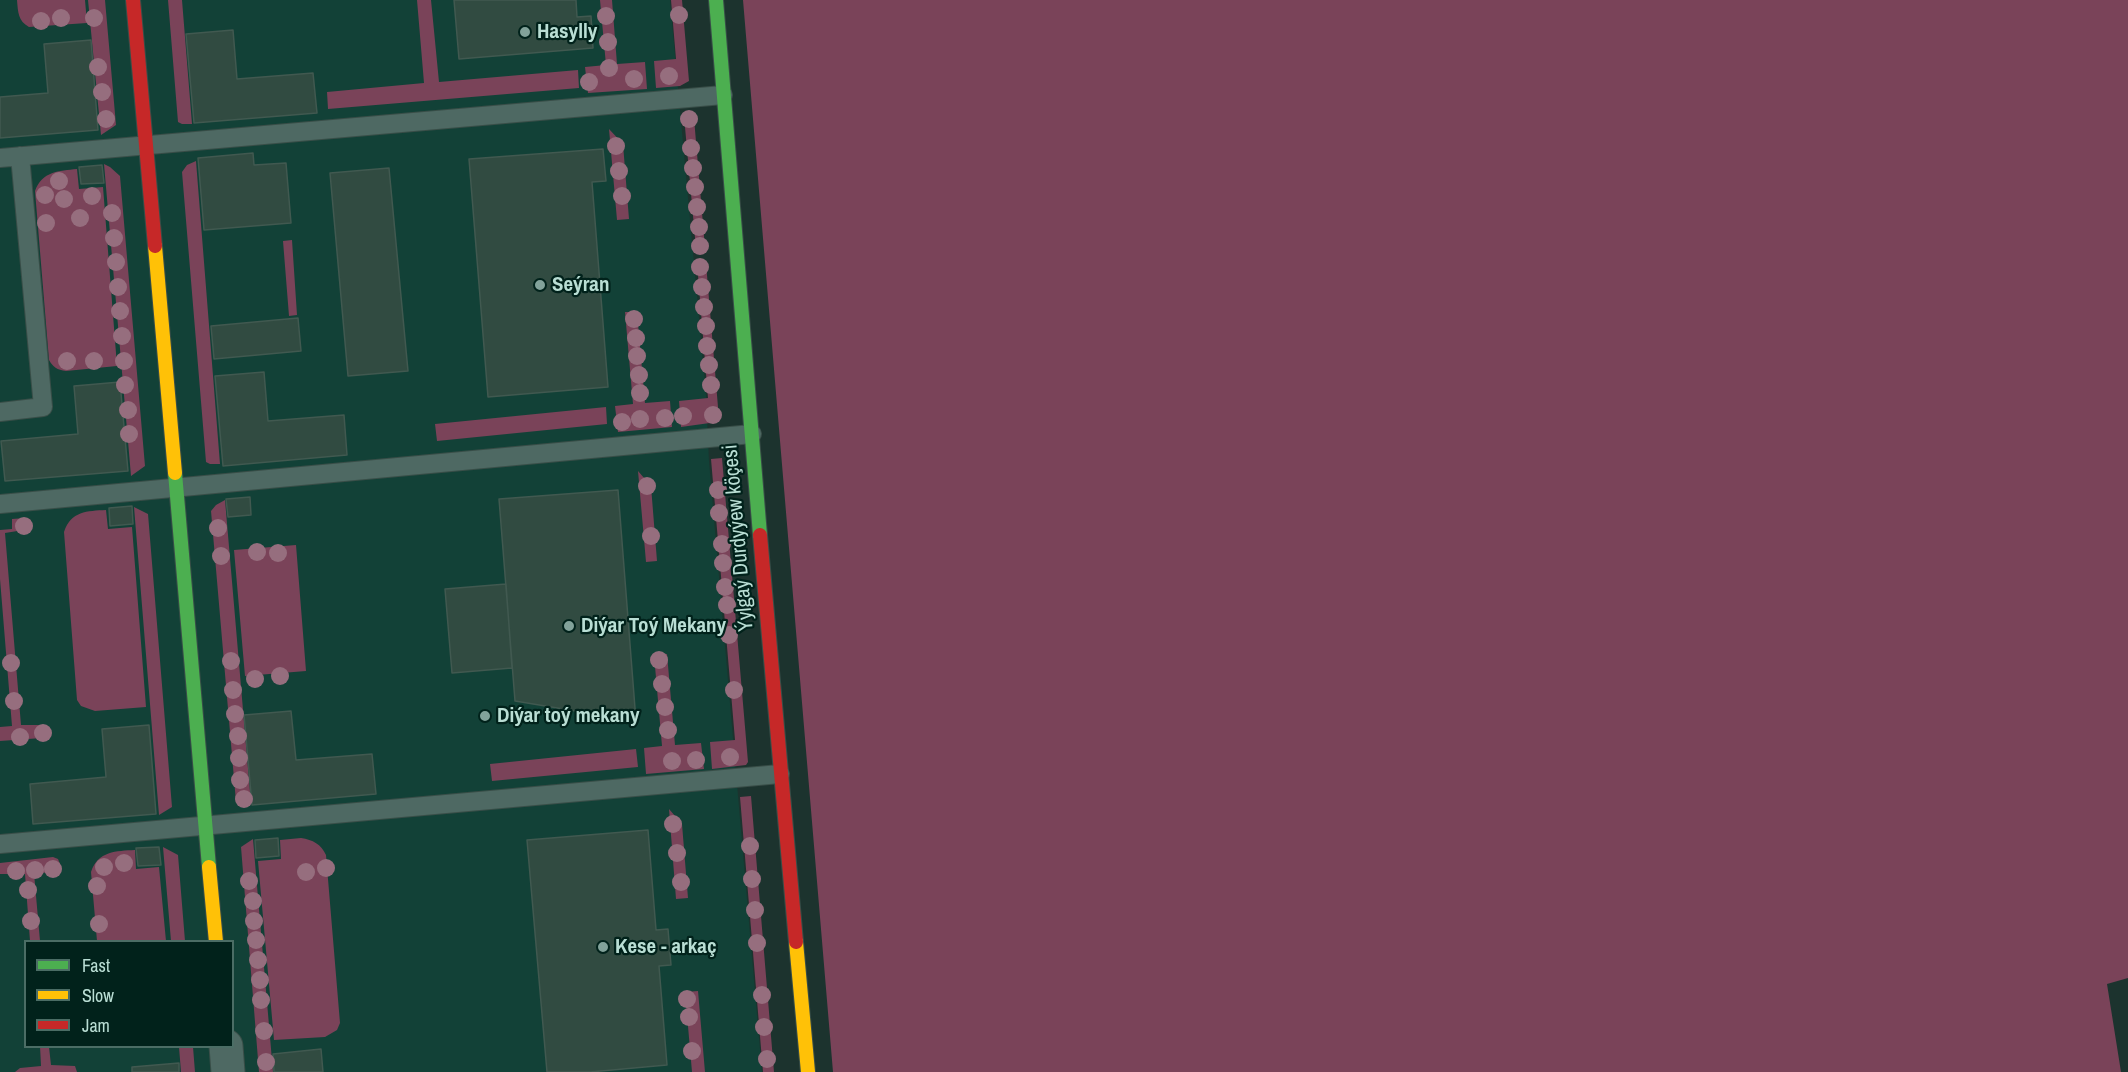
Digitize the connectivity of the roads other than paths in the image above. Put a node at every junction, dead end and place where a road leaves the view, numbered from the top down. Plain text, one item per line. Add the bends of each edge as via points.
1 (133, 0) edge
2 (716, 0) edge
3 (723, 95) junction
4 (146, 144) junction
5 (20, 156) junction
6 (0, 158) edge
7 (0, 412) edge
8 (752, 434) junction
9 (176, 487) junction
10 (0, 504) edge
11 (780, 774) junction
12 (206, 826) junction
13 (0, 844) edge
14 (216, 940) edge
15 (226, 1048) edge
16 (228, 1072) edge
17 (808, 1072) edge

1 - 4 street
2 - 3 street, Ýylgaý Durdyýew köçesi
3 - 4 lane
3 - 8 street, Ýylgaý Durdyýew köçesi
4 - 5 lane
4 - 9 street
5 - 6 lane
5 - 7 lane via 43,407
8 - 9 lane
8 - 11 street, Ýylgaý Durdyýew köçesi
9 - 10 lane
9 - 12 street
11 - 12 lane
11 - 17 street, Ýylgaý Durdyýew köçesi
12 - 13 lane
12 - 14 street
15 - 16 street

